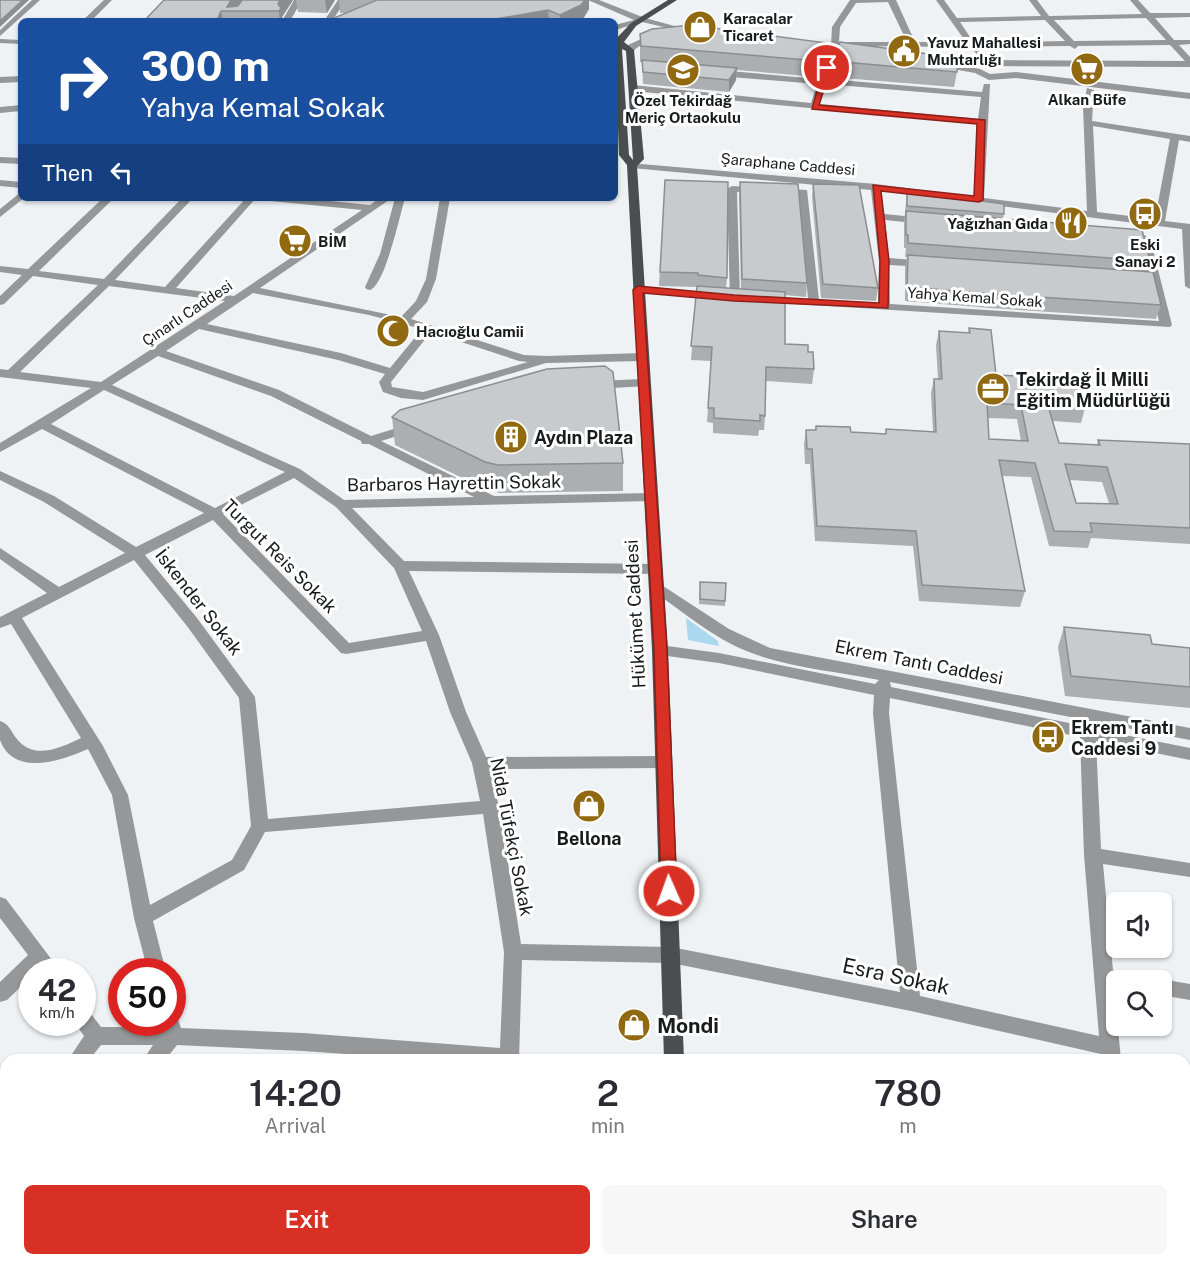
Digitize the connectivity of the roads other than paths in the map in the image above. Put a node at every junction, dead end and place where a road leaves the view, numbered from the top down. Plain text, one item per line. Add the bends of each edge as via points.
1 (36, 0) edge
2 (108, 0) edge
3 (298, 0) edge
4 (342, 0) edge
5 (592, 0) edge
6 (620, 0) edge
7 (673, 0) edge
8 (854, 0) edge
9 (891, 0) edge
10 (940, 0) edge
11 (1033, 0) edge
12 (1134, 0) edge
13 (662, 9) junction
14 (617, 10) junction
15 (1190, 15) edge
16 (1150, 16) junction
17 (89, 18) edge
18 (288, 18) edge
19 (330, 18) edge
20 (1047, 18) junction
21 (642, 20) junction
22 (956, 20) junction
23 (618, 27) edge
24 (670, 27) junction
25 (0, 34) edge
26 (618, 40) edge
27 (0, 41) edge
28 (18, 42) edge
29 (1190, 42) edge
30 (618, 43) edge
31 (1173, 43) junction
32 (912, 44) junction
33 (1072, 44) junction
34 (972, 45) junction
35 (797, 48) edge
36 (630, 50) junction
37 (834, 50) junction
38 (867, 57) edge
39 (1089, 63) junction
40 (1190, 63) edge
41 (631, 66) junction
42 (932, 66) edge
43 (643, 67) edge
44 (618, 70) edge
45 (988, 71) junction
46 (703, 72) edge
47 (1099, 75) dead end
48 (18, 79) edge
49 (0, 80) edge
50 (822, 81) junction
51 (633, 88) junction
52 (1090, 90) junction
53 (985, 94) junction
54 (1190, 96) edge
55 (1190, 103) edge
56 (814, 107) junction
57 (18, 108) edge
58 (0, 110) edge
59 (982, 122) junction
60 (1089, 123) junction
61 (622, 126) junction
62 (635, 126) junction
63 (1175, 136) junction
64 (1190, 139) edge
65 (0, 159) edge
66 (18, 159) edge
67 (632, 165) junction
68 (0, 183) edge
69 (18, 185) edge
70 (876, 187) junction
71 (18, 198) edge
72 (979, 200) junction
73 (107, 201) edge
74 (185, 201) edge
75 (247, 201) edge
76 (301, 201) edge
77 (382, 201) edge
78 (399, 201) edge
79 (444, 201) edge
80 (372, 208) junction
81 (0, 214) edge
82 (1092, 214) junction
83 (880, 218) junction
84 (1160, 221) junction
85 (938, 222) edge
86 (1189, 226) edge
87 (1110, 236) edge
88 (884, 261) junction
89 (943, 265) edge
90 (1189, 265) edge
91 (0, 269) edge
92 (33, 273) junction
93 (106, 283) junction
94 (1190, 286) edge
95 (370, 287) dead end
96 (250, 289) junction
97 (168, 290) junction
98 (638, 290) junction
99 (235, 299) junction
100 (745, 299) junction
101 (0, 302) edge
102 (814, 303) junction
103 (884, 306) junction
104 (404, 320) junction
105 (197, 325) junction
106 (429, 327) junction
107 (157, 352) junction
108 (642, 357) junction
109 (547, 360) junction
110 (391, 372) junction
111 (5, 373) edge
112 (644, 383) junction
113 (104, 386) junction
114 (577, 387) edge
115 (42, 424) junction
116 (423, 425) edge
117 (367, 441) junction
118 (0, 448) edge
119 (295, 472) junction
120 (0, 475) edge
121 (652, 497) junction
122 (495, 502) junction
123 (341, 504) junction
124 (213, 512) junction
125 (0, 552) edge
126 (137, 554) junction
127 (400, 566) junction
128 (656, 569) junction
129 (657, 587) junction
130 (59, 594) junction
131 (7, 620) edge
132 (431, 635) junction
133 (660, 650) junction
134 (883, 683) junction
135 (1087, 723) junction
136 (0, 727) edge
137 (1190, 734) edge
138 (91, 741) junction
139 (1190, 754) edge
140 (663, 762) junction
141 (480, 763) junction
142 (490, 807) junction
143 (260, 826) junction
144 (1093, 855) junction
145 (1190, 870) edge
146 (0, 904) edge
147 (144, 918) junction
148 (513, 952) junction
149 (40, 955) junction
150 (671, 955) junction
151 (42, 958) edge
152 (154, 958) edge
153 (1104, 977) joint
154 (1172, 989) edge
155 (1190, 992) edge
156 (0, 994) edge
157 (911, 1003) junction
158 (186, 1031) edge
159 (108, 1035) edge
160 (96, 1036) joint
161 (167, 1036) edge
162 (350, 1053) edge
163 (82, 1054) edge
164 (156, 1054) edge
165 (382, 1054) edge
166 (510, 1054) edge
167 (674, 1054) edge
168 (1110, 1054) edge

1 - 25 street
2 - 17 street
3 - 18 street
4 - 19 street
5 - 14 street
6 - 14 street
7 - 13 main road
8 - 9 street
8 - 37 street via 836,27
9 - 32 street
10 - 22 street
11 - 20 street
12 - 16 street
13 - 21 main road
13 - 24 street via 662,18
14 - 21 street
15 - 16 street
16 - 20 street
16 - 31 street
20 - 22 street
20 - 33 street
21 - 23 street
21 - 24 street
21 - 26 main road
22 - 34 street
24 - 36 street via 699,35 644,41 633,44
27 - 28 street
29 - 31 street
30 - 36 main road
31 - 33 street
31 - 40 street
32 - 34 street
32 - 37 street
33 - 34 street
33 - 39 street
34 - 45 street
35 - 37 street
36 - 41 main road, Hükümet Caddesi
37 - 38 street
37 - 50 street
39 - 40 street
39 - 45 street
39 - 47 street
41 - 43 street
41 - 51 main road, Hükümet Caddesi
42 - 45 street
44 - 61 main road, Hükümet Caddesi
45 - 52 street
45 - 53 street
45 - 54 street
46 - 50 street
48 - 49 street
50 - 53 street
50 - 56 street
51 - 56 street
51 - 62 main road, Hükümet Caddesi
52 - 55 street
52 - 60 street
53 - 59 street
56 - 59 street
57 - 58 street
59 - 72 street
60 - 63 street
60 - 82 street
61 - 62 main road
61 - 67 main road, Hükümet Caddesi via 624,155
62 - 67 main road, Hükümet Caddesi via 639,159
63 - 64 street
63 - 84 street
65 - 66 street
67 - 70 street, Şaraphane Caddesi
67 - 98 main road, Hükümet Caddesi
68 - 69 street
70 - 72 street, Şaraphane Caddesi
70 - 83 street
71 - 81 street
72 - 82 street, Şaraphane Caddesi
73 - 92 street
74 - 93 street
75 - 97 street
76 - 80 street
77 - 80 street, Çınarlı Caddesi
78 - 95 street via 385,254
79 - 104 street via 431,279 422,302
80 - 96 street, Çınarlı Caddesi
82 - 84 street, Şaraphane Caddesi
83 - 85 street
83 - 88 street
84 - 86 street, Şaraphane Caddesi
86 - 90 street
87 - 103 street, Yahya Kemal Sokak via 1145,238 1148,281 1166,325
88 - 89 street
88 - 103 street
90 - 94 street
91 - 92 street
92 - 93 street
92 - 101 street
93 - 97 street
93 - 111 street
96 - 99 street, Çınarlı Caddesi
96 - 104 street
97 - 99 street
98 - 100 street, Yahya Kemal Sokak
98 - 108 main road, Hükümet Caddesi
99 - 105 street, Çınarlı Caddesi
100 - 102 street, Yahya Kemal Sokak
100 - 102 street via 732,189 804,192
102 - 103 street, Yahya Kemal Sokak
104 - 106 street
105 - 107 street, Çınarlı Caddesi
105 - 110 street
106 - 109 street via 523,358
106 - 110 street
107 - 113 street, Çınarlı Caddesi
107 - 117 street via 275,393
108 - 109 street
108 - 112 main road, Hükümet Caddesi
109 - 110 street via 423,396 387,389 385,382
111 - 113 street, Barbaros Hayrettin Sokak
112 - 114 street
112 - 121 main road, Hükümet Caddesi
113 - 115 street, Çınarlı Caddesi
113 - 119 street, Barbaros Hayrettin Sokak
115 - 118 street, Çınarlı Caddesi
115 - 124 street, Turgut Reis Sokak
116 - 117 street
117 - 122 street
119 - 123 street, Barbaros Hayrettin Sokak
119 - 124 street
120 - 126 street, İskender Sokak via 49,498
121 - 122 street, Barbaros Hayrettin Sokak
121 - 128 main road, Hükümet Caddesi
122 - 123 street, Barbaros Hayrettin Sokak
123 - 127 street, Nida Tüfekçi Sokak
124 - 126 street
124 - 132 street, Turgut Reis Sokak via 346,649
125 - 130 street
126 - 130 street
126 - 143 street, İskender Sokak via 247,697
127 - 128 street
127 - 132 street, Nida Tüfekçi Sokak
128 - 129 main road, Hükümet Caddesi
129 - 133 main road, Hükümet Caddesi
129 - 134 street, Ekrem Tantı Caddesi via 751,648
130 - 131 street
131 - 138 street
132 - 141 street, Nida Tüfekçi Sokak
133 - 134 street, Ekrem Tantı Caddesi
133 - 140 main road, Hükümet Caddesi
134 - 135 street, Ekrem Tantı Caddesi
134 - 157 street via 881,713
135 - 137 street, Ekrem Tantı Caddesi
135 - 139 street, Ekrem Tantı Caddesi
135 - 144 street
136 - 138 street via 18,751 33,758 60,755
138 - 147 street via 120,795
140 - 141 street
140 - 150 main road, Hükümet Caddesi
141 - 142 street, Nida Tüfekçi Sokak
142 - 143 street
142 - 148 street, Nida Tüfekçi Sokak
143 - 147 street via 238,865
144 - 145 street
144 - 153 street
146 - 149 street
147 - 152 street
148 - 150 street, Esra Sokak
148 - 166 street, Nida Tüfekçi Sokak
149 - 151 street
149 - 156 street
150 - 157 street, Esra Sokak
150 - 167 main road, Hükümet Caddesi
153 - 168 street
154 - 155 street
157 - 168 street, Esra Sokak
158 - 162 street
159 - 160 street
160 - 163 street
161 - 164 street
162 - 165 street, Nida Tüfekçi Sokak

